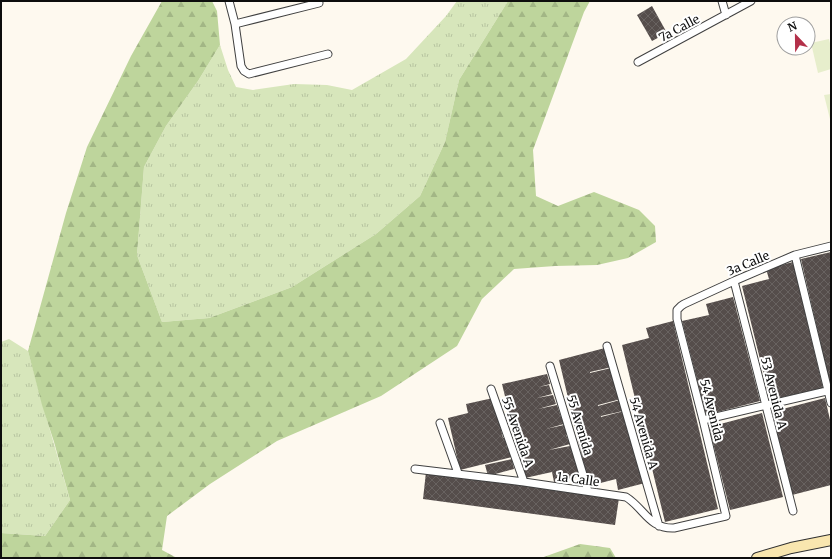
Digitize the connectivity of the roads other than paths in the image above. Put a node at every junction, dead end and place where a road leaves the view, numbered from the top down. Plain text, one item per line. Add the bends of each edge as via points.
1 (229, 1) edge
2 (722, 1) edge
3 (751, 1) edge
4 (319, 4) dead end
5 (726, 15) junction
6 (235, 24) junction
7 (328, 54) dead end
8 (638, 62) dead end
9 (831, 246) edge
10 (795, 256) junction
11 (734, 281) junction
12 (677, 310) joint
13 (607, 346) dead end
14 (550, 366) dead end
15 (491, 389) dead end
16 (829, 390) edge
17 (831, 403) edge
18 (766, 406) junction
19 (704, 420) junction
20 (440, 423) dead end
21 (415, 469) dead end
22 (458, 473) junction
23 (524, 482) junction
24 (588, 492) junction
25 (793, 511) dead end
26 (659, 526) junction
27 (831, 540) edge
28 (758, 558) edge

1 - 6 street
2 - 5 street
3 - 5 street, 7a Calle
4 - 6 street
5 - 8 street, 7a Calle
6 - 7 street via 240,66 249,74
9 - 10 street, 3a Calle
10 - 11 street, 3a Calle
10 - 16 street
11 - 12 street, 3a Calle via 684,304
11 - 18 street, 53 Avenida A
12 - 19 street, 54 Avenida via 677,319
13 - 26 street, 54 Avenida A
14 - 24 street, 55 Avenida
15 - 23 street, 55 Avenida A
16 - 17 street
16 - 18 street
18 - 19 street
18 - 25 street, 53 Avenida A
19 - 26 street, 54 Avenida via 726,516 674,528
20 - 22 street
21 - 22 street, 1a Calle
22 - 23 street, 1a Calle
23 - 24 street, 1a Calle
24 - 26 street, 1a Calle via 626,497
27 - 28 main road

